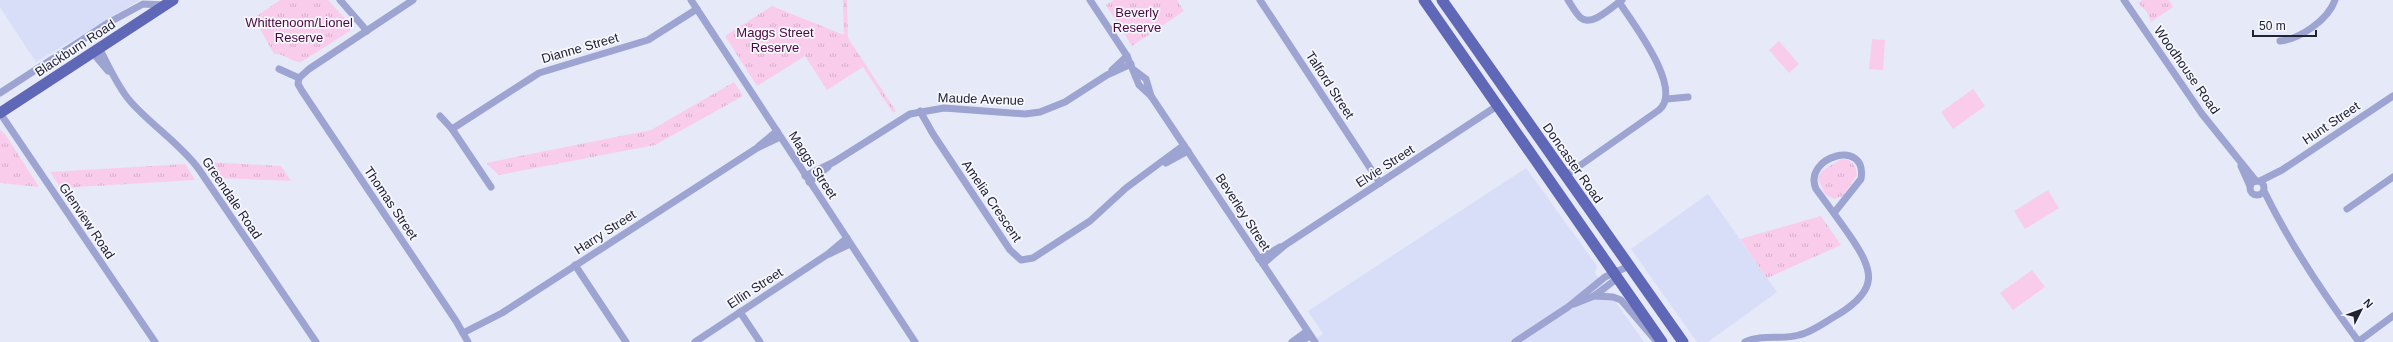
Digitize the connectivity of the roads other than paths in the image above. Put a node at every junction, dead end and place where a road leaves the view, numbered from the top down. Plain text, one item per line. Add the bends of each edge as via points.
1 (340, 0) edge
2 (413, 0) edge
3 (691, 0) edge
4 (1090, 0) edge
5 (1260, 0) edge
6 (1424, 0) edge
7 (1442, 0) edge
8 (1568, 0) edge
9 (2124, 0) edge
10 (2335, 0) edge
11 (1620, 1) edge
12 (169, 3) edge
13 (697, 9) junction
14 (367, 30) junction
15 (2280, 41) dead end
16 (96, 50) junction
17 (1127, 56) junction
18 (1133, 67) junction
19 (279, 69) dead end
20 (1107, 75) junction
21 (299, 78) junction
22 (0, 93) edge
23 (2393, 96) edge
24 (1688, 97) dead end
25 (1666, 99) junction
26 (1497, 106) junction
27 (920, 111) junction
28 (0, 113) edge
29 (440, 116) dead end
30 (452, 129) junction
31 (778, 134) junction
32 (1186, 148) junction
33 (2233, 152) junction
34 (1564, 176) junction
35 (2393, 177) edge
36 (807, 179) junction
37 (1380, 183) junction
38 (2261, 185) junction
39 (491, 186) dead end
40 (2250, 186) junction
41 (2256, 195) junction
42 (2347, 209) dead end
43 (1834, 213) junction
44 (2274, 213) junction
45 (848, 241) junction
46 (1261, 261) junction
47 (575, 265) junction
48 (1629, 266) junction
49 (1616, 275) junction
50 (1594, 296) junction
51 (1568, 307) junction
52 (740, 312) junction
53 (2393, 316) edge
54 (463, 333) junction
55 (1311, 336) edge
56 (155, 342) edge
57 (316, 342) edge
58 (468, 342) edge
59 (626, 342) edge
60 (695, 342) edge
61 (760, 342) edge
62 (915, 342) edge
63 (1292, 342) edge
64 (1300, 342) edge
65 (1514, 342) edge
66 (1657, 342) edge
67 (1662, 342) edge
68 (1683, 342) edge
69 (1745, 342) edge
70 (2359, 342) edge

1 - 14 street
2 - 14 street
3 - 13 street, Maggs Street
4 - 17 street, Beverley Street
5 - 37 street, Talford Street
6 - 26 main road
7 - 34 main road, Doncaster Road
8 - 11 street via 1581,18 1587,20 1596,18
9 - 33 street, Woodhouse Road via 2199,110
10 - 15 street via 2328,13 2320,20 2294,38
11 - 25 street via 1651,50 1666,91
12 - 16 main road, Blackburn Road
12 - 22 street, Blackburn Road via 143,4
13 - 30 street, Dianne Street via 648,40 539,73
13 - 31 street, Maggs Street
14 - 21 street via 308,69
16 - 28 main road, Blackburn Road
16 - 57 street, Greendale Road via 130,101 188,155
17 - 18 street, Beverley Street
17 - 20 street, Maude Avenue
18 - 20 street, Maude Avenue
18 - 32 street, Beverley Street via 1139,84 1152,96
19 - 21 street
20 - 27 street, Maude Avenue via 1065,102 1040,112 1025,114 944,108
21 - 54 street, Thomas Street via 298,84 302,91
23 - 38 street, Hunt Street
24 - 25 street
25 - 34 street via 1659,110
26 - 37 street, Elvie Street
26 - 49 main road
27 - 32 street, Amelia Crescent via 1010,250 1021,260 1033,258 1090,221 1126,188
27 - 36 street, Maude Avenue via 904,118
28 - 56 street, Glenview Road
29 - 30 street
30 - 39 street
31 - 36 street, Maggs Street
31 - 47 street, Harry Street
32 - 46 street, Beverley Street
33 - 38 street, Woodhouse Road
33 - 40 street, Woodhouse Road
34 - 48 main road, Doncaster Road
35 - 42 street
36 - 45 street, Maggs Street
37 - 46 street, Elvie Street
38 - 40 street
38 - 41 street
38 - 44 street, Woodhouse Road
40 - 41 street, Woodhouse Road via 2251,192
41 - 44 street, Woodhouse Road
43 - 43 street via 1816,189 1814,178 1821,165 1837,155 1845,154 1860,166 1861,179
43 - 69 street via 1866,260 1870,275 1865,293 1852,306 1807,333
44 - 70 street, Woodhouse Road
45 - 52 street, Ellin Street
45 - 62 street, Maggs Street
46 - 55 street, Beverley Street
47 - 54 street, Harry Street via 502,314
47 - 59 street
48 - 49 street
48 - 68 main road, Doncaster Road
49 - 50 street
49 - 51 street via 1591,287
49 - 67 main road
50 - 51 street
50 - 66 street via 1621,300
51 - 65 street
52 - 60 street, Ellin Street
52 - 61 street
53 - 70 street
54 - 58 street, Thomas Street
55 - 63 street
55 - 64 street

